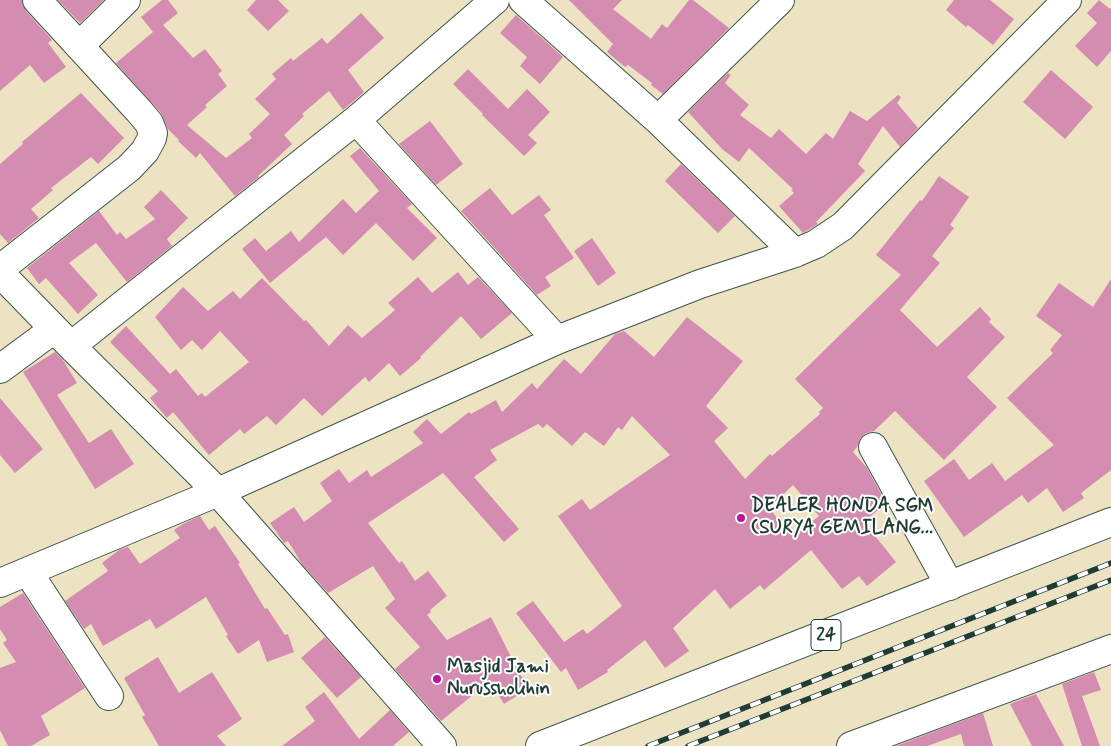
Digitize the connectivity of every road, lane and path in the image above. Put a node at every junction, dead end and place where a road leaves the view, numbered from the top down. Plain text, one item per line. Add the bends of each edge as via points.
1 (36, 0) edge
2 (126, 0) edge
3 (495, 0) edge
4 (523, 0) edge
5 (780, 0) edge
6 (1068, 0) edge
7 (79, 46) junction
8 (356, 120) junction
9 (658, 120) junction
10 (795, 253) junction
11 (0, 271) edge
12 (63, 337) junction
13 (557, 340) junction
14 (0, 369) edge
15 (873, 448) dead end
16 (218, 492) junction
17 (1111, 522) edge
18 (28, 572) junction
19 (0, 583) edge
20 (950, 586) junction
21 (1111, 649) edge
22 (109, 696) dead end
23 (859, 745) edge
24 (442, 746) edge
25 (540, 746) edge

1 - 7 main road
2 - 7 main road
3 - 8 main road
4 - 9 main road
5 - 9 main road
6 - 10 main road via 843,226
7 - 11 main road via 149,123 152,138 129,168
8 - 12 main road
8 - 13 main road
9 - 10 main road
10 - 13 main road via 700,284
11 - 12 main road
12 - 14 main road
12 - 16 main road
13 - 16 main road
15 - 20 main road
16 - 18 main road
16 - 24 main road
17 - 20 main road, 24
18 - 19 main road
18 - 22 main road
20 - 25 main road, 24
21 - 23 main road

